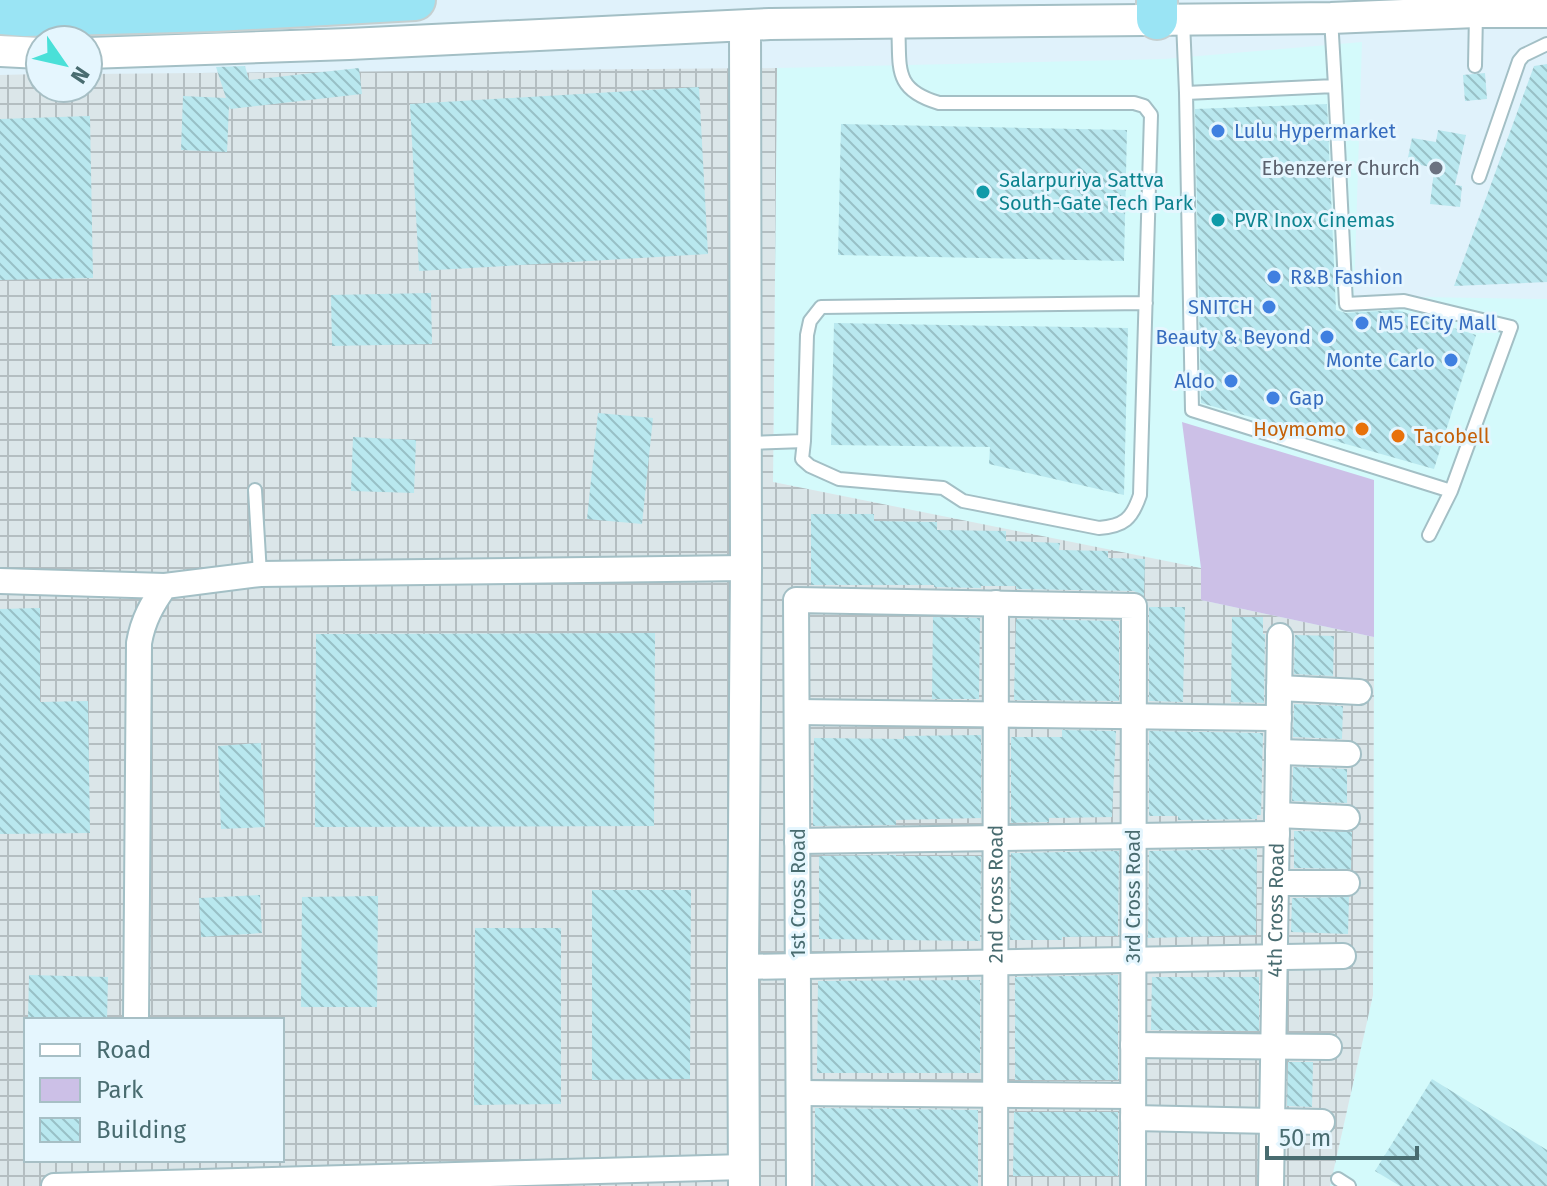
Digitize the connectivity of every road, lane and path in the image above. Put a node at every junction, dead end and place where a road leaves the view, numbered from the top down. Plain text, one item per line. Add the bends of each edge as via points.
1 (415, 0) edge
2 (1166, 12) edge
3 (1476, 12) junction
4 (1547, 12) edge
5 (0, 14) edge
6 (1331, 18) junction
7 (897, 21) junction
8 (745, 26) junction
9 (1547, 44) edge
10 (0, 51) edge
11 (24, 52) edge
12 (104, 52) edge
13 (1475, 66) dead end
14 (1335, 86) junction
15 (1186, 93) junction
16 (1479, 177) dead end
17 (1146, 303) junction
18 (804, 441) junction
19 (746, 443) junction
20 (255, 490) dead end
21 (1451, 491) junction
22 (1429, 535) dead end
23 (746, 568) junction
24 (260, 574) junction
25 (0, 581) edge
26 (165, 586) junction
27 (996, 603) junction
28 (1280, 636) dead end
29 (1279, 688) junction
30 (1359, 692) dead end
31 (797, 712) junction
32 (996, 715) junction
33 (1134, 716) junction
34 (1279, 718) junction
35 (1278, 752) junction
36 (1348, 754) dead end
37 (1347, 818) dead end
38 (1277, 825) junction
39 (1134, 836) junction
40 (996, 838) junction
41 (797, 841) junction
42 (1276, 883) junction
43 (1347, 883) dead end
44 (1343, 956) dead end
45 (1275, 957) junction
46 (1133, 960) junction
47 (995, 962) junction
48 (798, 966) junction
49 (743, 967) junction
50 (136, 1018) edge
51 (1133, 1045) junction
52 (1273, 1046) junction
53 (1329, 1047) dead end
54 (799, 1093) junction
55 (995, 1095) junction
56 (1133, 1107) junction
57 (1272, 1121) junction
58 (1322, 1122) dead end
59 (136, 1172) edge
60 (744, 1176) edge
61 (54, 1186) edge
62 (799, 1186) edge
63 (995, 1186) edge
64 (1133, 1186) edge
65 (1271, 1186) edge

1 - 5 highway via 200,12
2 - 6 street
2 - 7 street
2 - 15 lane
3 - 4 street
3 - 6 street
3 - 13 lane
6 - 14 lane
7 - 8 street
7 - 17 lane via 901,75 905,85 924,98 939,103 1144,106 1151,115
8 - 12 street
8 - 19 street
9 - 16 lane via 1519,61
10 - 11 street
14 - 15 lane
14 - 21 lane via 1346,304 1404,301 1511,327
15 - 21 lane via 1192,410
17 - 18 lane via 821,307 807,335
17 - 18 lane via 1140,495 1135,510 1115,527 963,501 943,488 839,479 802,459
18 - 19 lane
19 - 23 street
20 - 24 lane
21 - 22 lane
23 - 24 street
23 - 49 street
24 - 26 street
25 - 26 street
26 - 50 street via 142,624 139,643
27 - 31 street, 1st Cross Road via 796,600
27 - 32 street, 2nd Cross Road
27 - 33 street, 3rd Cross Road via 1134,606
28 - 29 street, 4th Cross Road
29 - 30 street
29 - 34 street, 4th Cross Road
31 - 32 street
31 - 41 street, 1st Cross Road
32 - 33 street
32 - 40 street, 2nd Cross Road
33 - 34 street
33 - 39 street, 3rd Cross Road
34 - 35 street, 4th Cross Road
35 - 36 street
35 - 38 street, 4th Cross Road
37 - 38 street
38 - 39 street
38 - 42 street, 4th Cross Road
39 - 40 street
39 - 46 street, 3rd Cross Road
40 - 41 street
40 - 47 street, 2nd Cross Road
41 - 48 street, 1st Cross Road
42 - 43 street
42 - 45 street, 4th Cross Road
44 - 45 street
45 - 46 street
45 - 52 street, 4th Cross Road
46 - 47 street
46 - 51 street, 3rd Cross Road
47 - 48 street
47 - 55 street, 2nd Cross Road
48 - 49 street
48 - 54 street, 1st Cross Road
49 - 60 street
51 - 52 street
51 - 56 street, 3rd Cross Road
52 - 53 street
52 - 57 street, 4th Cross Road
54 - 55 street
54 - 62 street, 1st Cross Road
55 - 56 street
55 - 63 street, 2nd Cross Road
56 - 57 street
56 - 64 street, 3rd Cross Road
57 - 58 street
57 - 65 street, 4th Cross Road
59 - 60 street
59 - 61 street

